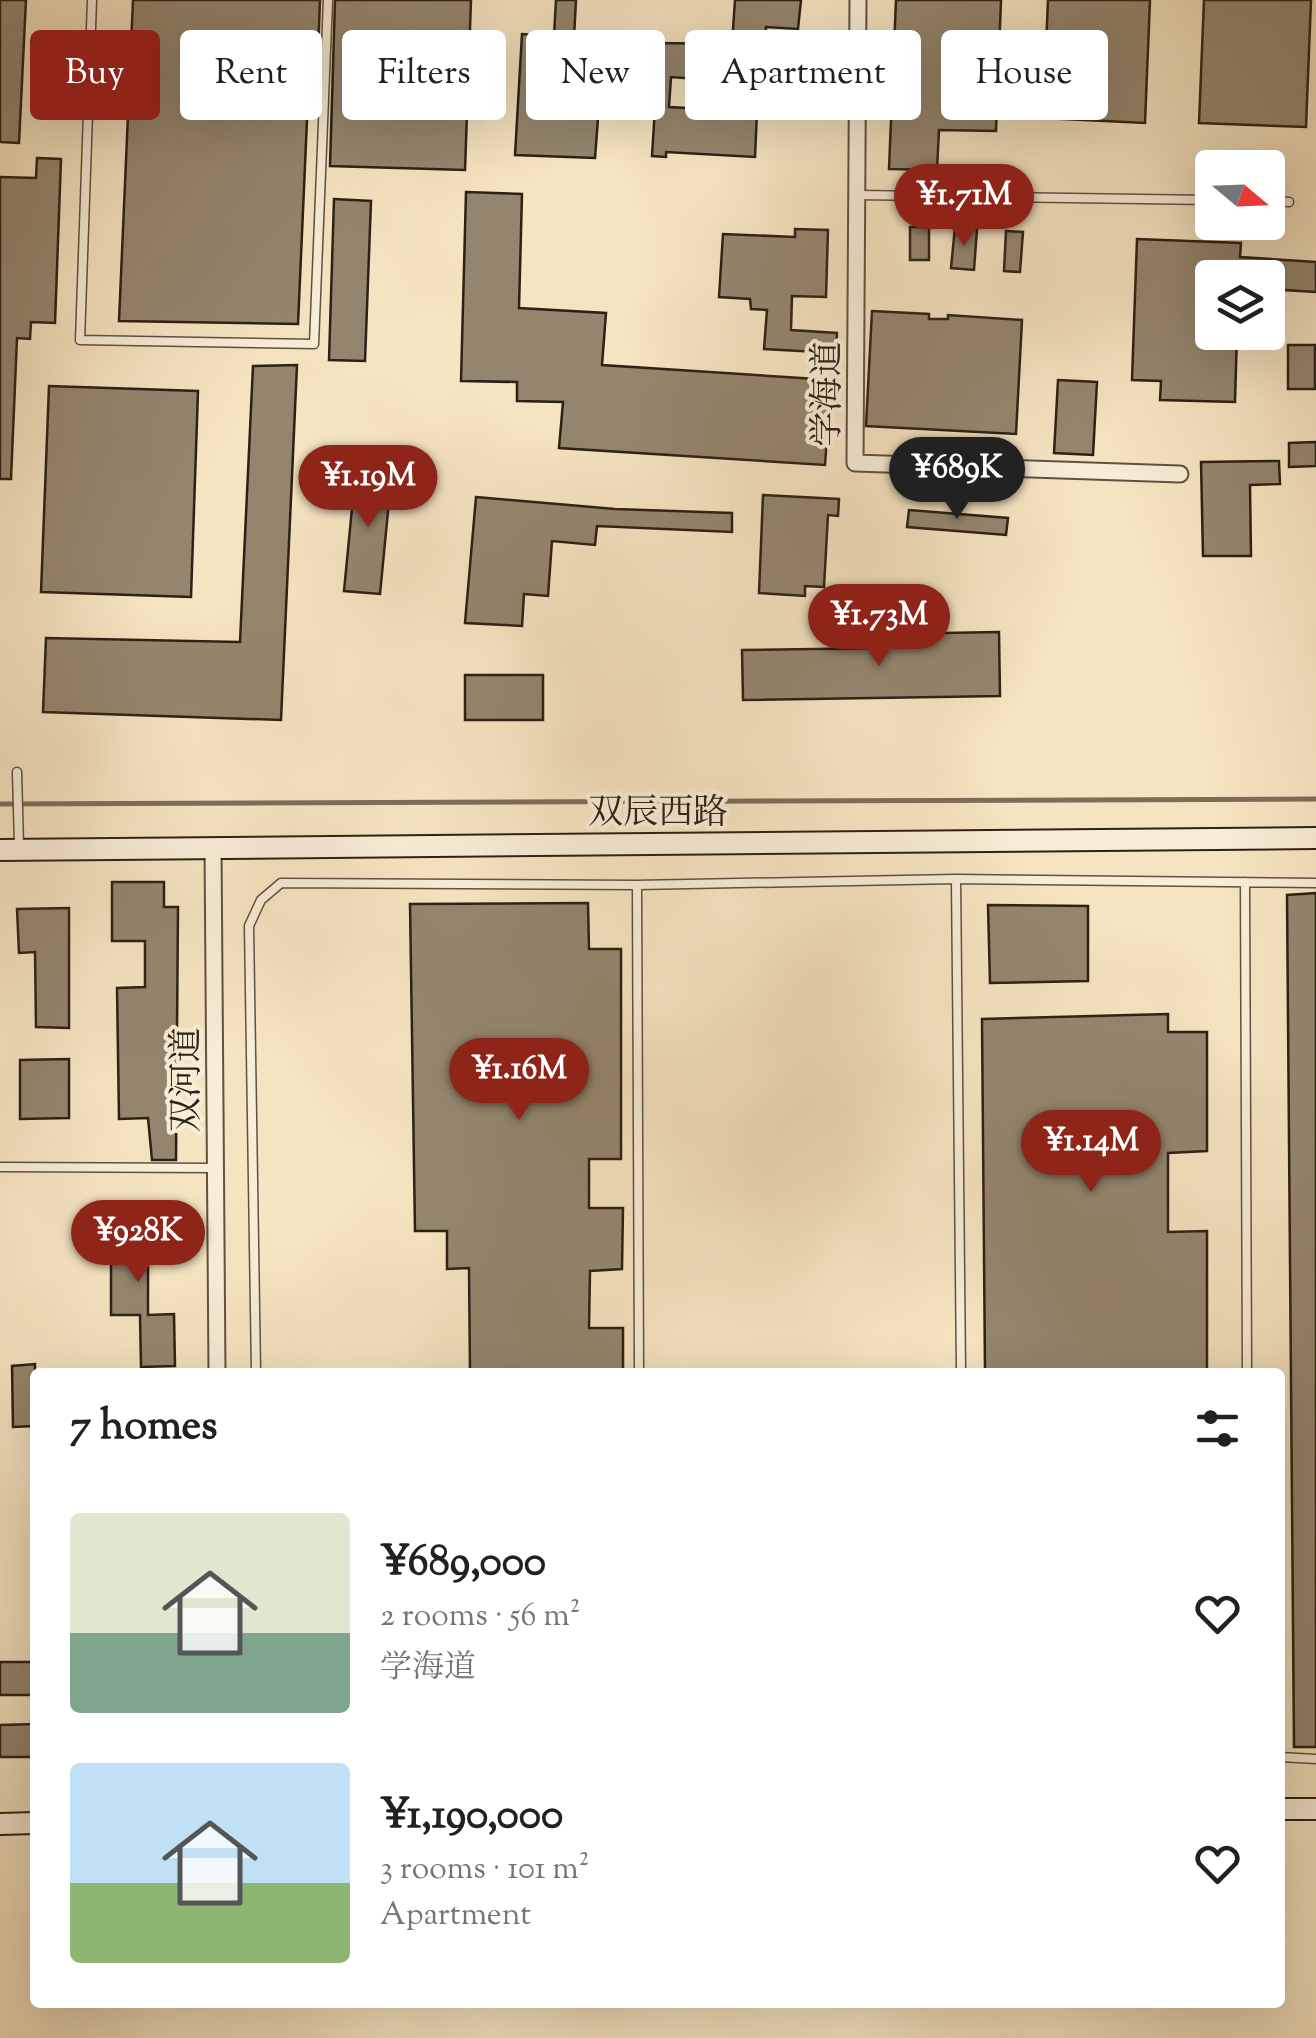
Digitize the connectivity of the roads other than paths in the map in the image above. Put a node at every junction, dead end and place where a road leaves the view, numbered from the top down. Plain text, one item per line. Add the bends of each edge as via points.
1 (92, 0) edge
2 (328, 0) edge
3 (858, 0) edge
4 (857, 196) junction
5 (1195, 200) edge
6 (1285, 202) edge
7 (1289, 202) dead end
8 (1180, 474) dead end
9 (17, 772) dead end
10 (1316, 838) edge
11 (213, 847) junction
12 (10, 850) edge
13 (956, 879) junction
14 (1245, 882) junction
15 (1316, 883) edge
16 (637, 885) junction
17 (0, 1167) edge
18 (215, 1168) junction
19 (216, 1368) edge
20 (256, 1368) edge
21 (638, 1368) edge
22 (961, 1368) edge
23 (1248, 1368) edge
24 (1285, 1757) edge
25 (1316, 1759) edge
26 (1316, 1809) edge
27 (1285, 1810) edge
28 (30, 1823) edge
29 (0, 1824) edge

1 - 2 lane via 80,340 314,344
3 - 4 street, 学海道
4 - 5 lane
4 - 8 street, 学海道 via 855,463
6 - 7 lane
9 - 12 lane
10 - 11 main road, 双辰西路
11 - 12 main road, 双辰西路
11 - 18 street, 双河道
13 - 14 lane
13 - 16 lane
13 - 22 lane
14 - 15 lane
14 - 23 lane
16 - 20 lane via 280,883 261,900 249,926
16 - 21 lane
17 - 18 lane
18 - 19 street, 双河道
24 - 25 lane
26 - 27 main road
28 - 29 main road

